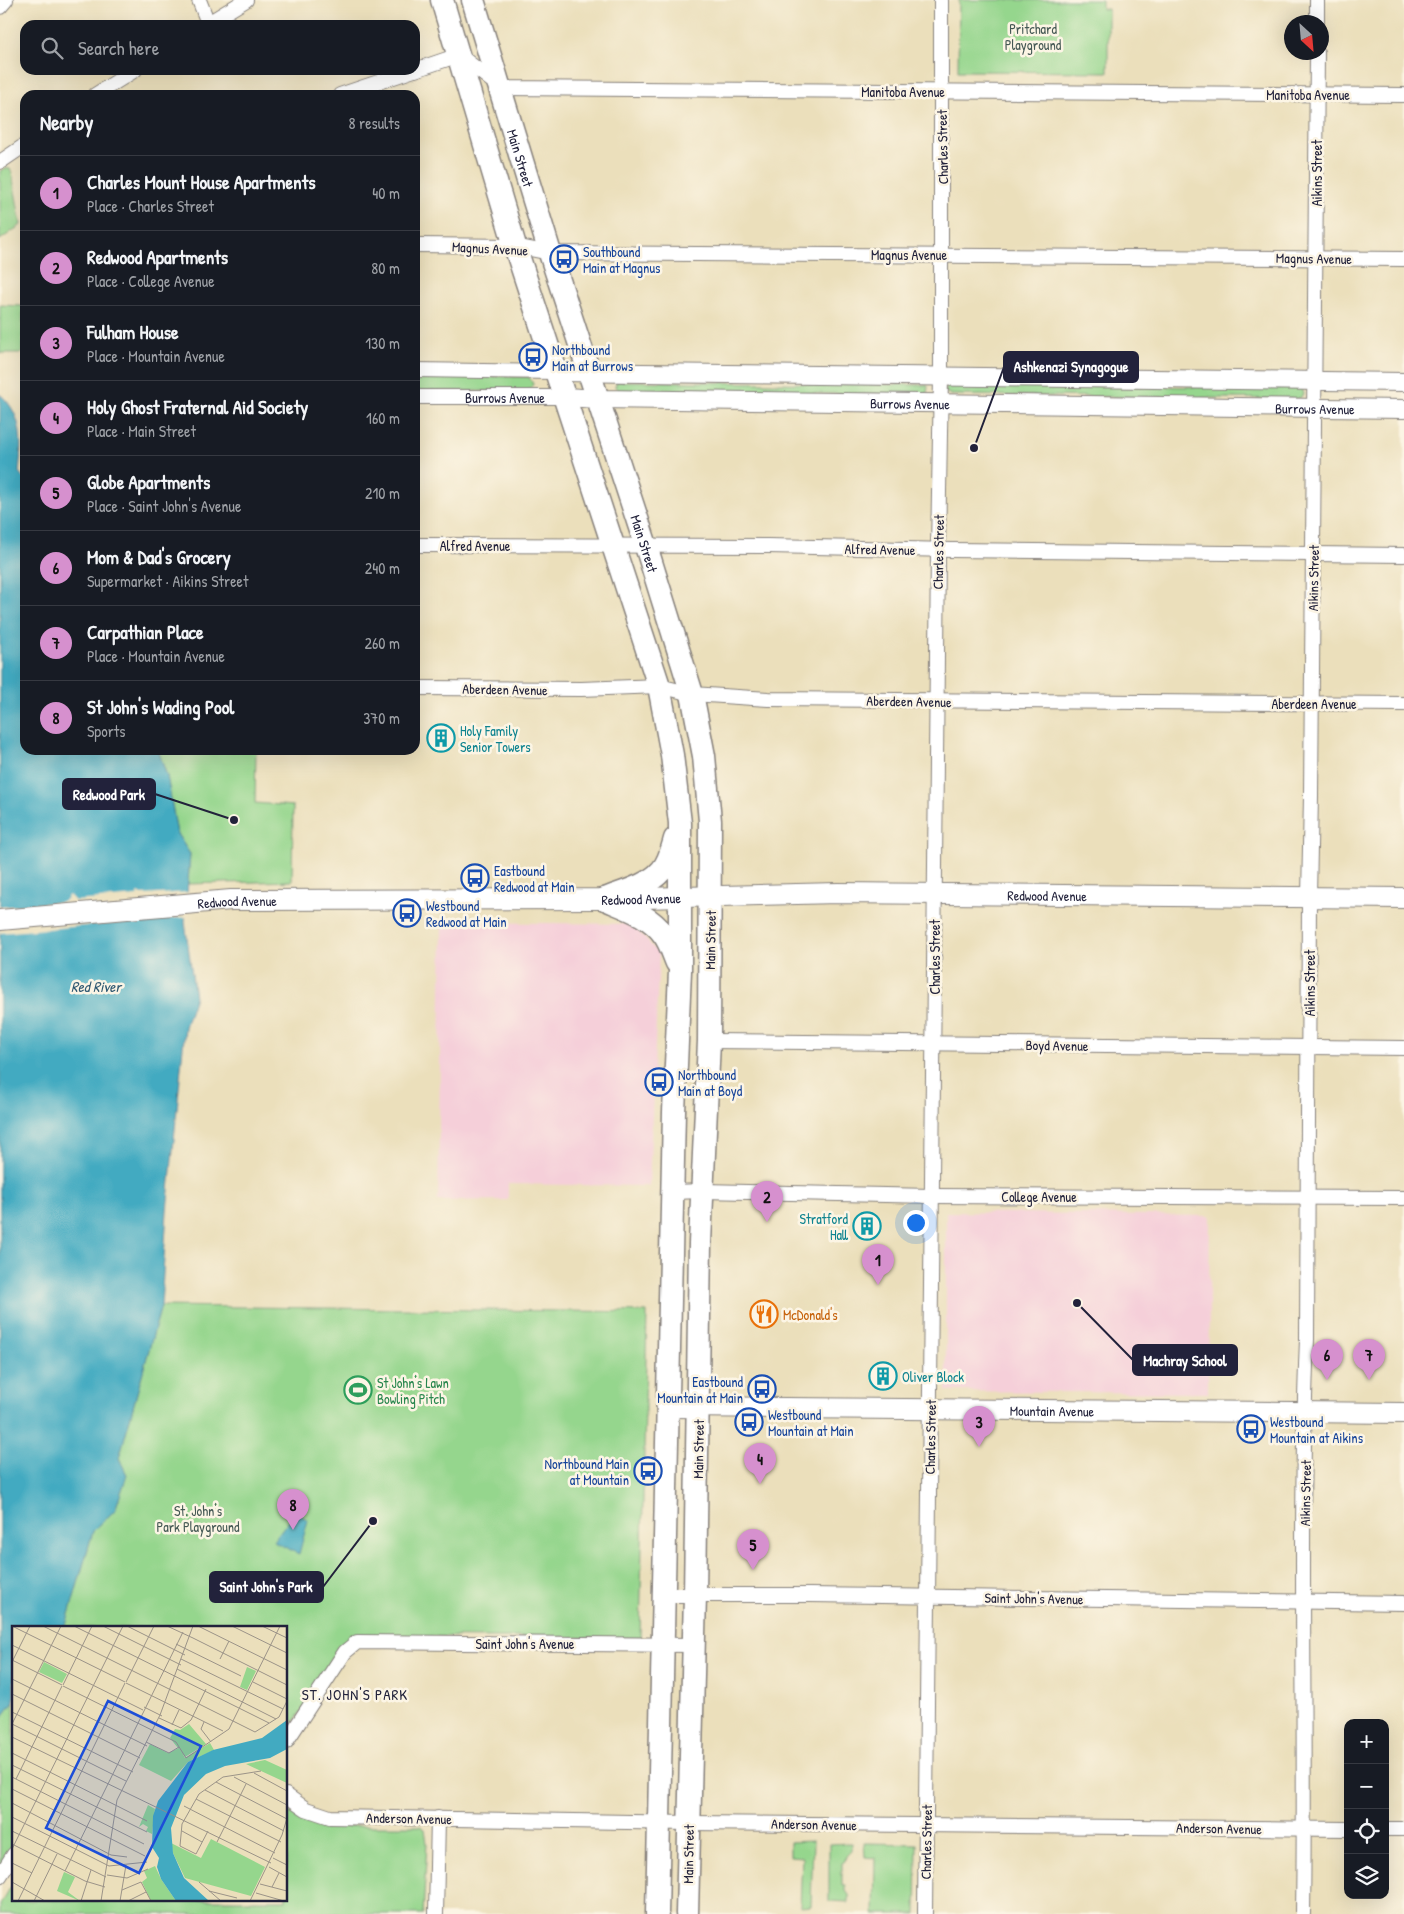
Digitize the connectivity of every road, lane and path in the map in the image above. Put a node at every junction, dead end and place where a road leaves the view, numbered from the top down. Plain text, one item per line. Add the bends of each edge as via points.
1 (6, 0) edge
2 (199, 0) edge
3 (246, 0) edge
4 (442, 0) edge
5 (473, 0) edge
6 (941, 0) edge
7 (1317, 0) edge
8 (0, 7) edge
9 (1317, 15) edge
10 (205, 20) edge
11 (213, 20) edge
12 (458, 55) junction
13 (1317, 60) edge
14 (420, 68) edge
15 (126, 75) edge
16 (400, 75) edge
17 (500, 88) junction
18 (104, 90) edge
19 (355, 90) edge
20 (941, 91) junction
21 (1317, 94) junction
22 (1404, 95) edge
23 (20, 148) edge
24 (0, 162) edge
25 (420, 245) edge
26 (515, 246) junction
27 (550, 253) junction
28 (942, 255) junction
29 (1316, 257) junction
30 (1404, 258) edge
31 (420, 370) edge
32 (556, 372) junction
33 (589, 373) junction
34 (941, 376) junction
35 (1315, 381) junction
36 (1404, 382) edge
37 (420, 397) edge
38 (565, 397) junction
39 (598, 399) junction
40 (940, 403) junction
41 (1315, 407) junction
42 (1404, 409) edge
43 (420, 545) edge
44 (613, 546) junction
45 (646, 546) junction
46 (938, 550) junction
47 (1313, 553) junction
48 (1404, 555) edge
49 (659, 686) junction
50 (420, 688) edge
51 (692, 694) junction
52 (937, 701) junction
53 (1312, 703) junction
54 (1404, 704) edge
55 (680, 823) junction
56 (934, 893) junction
57 (711, 895) junction
58 (680, 897) junction
59 (1309, 897) junction
60 (1404, 898) edge
61 (605, 899) junction
62 (0, 920) edge
63 (680, 970) junction
64 (709, 1041) junction
65 (933, 1044) junction
66 (1308, 1047) junction
67 (1404, 1048) edge
68 (703, 1191) junction
69 (673, 1192) junction
70 (932, 1196) junction
71 (1307, 1197) junction
72 (1404, 1198) edge
73 (668, 1407) junction
74 (699, 1407) junction
75 (930, 1409) junction
76 (1305, 1412) junction
77 (1404, 1413) edge
78 (664, 1595) junction
79 (695, 1595) junction
80 (928, 1597) junction
81 (1303, 1602) junction
82 (1404, 1603) edge
83 (662, 1644) junction
84 (693, 1645) junction
85 (288, 1739) edge
86 (288, 1796) edge
87 (438, 1818) junction
88 (659, 1821) junction
89 (689, 1823) junction
90 (927, 1825) junction
91 (1304, 1828) junction
92 (1344, 1829) edge
93 (1389, 1829) edge
94 (1404, 1829) edge
95 (12, 1857) edge
96 (0, 1876) edge
97 (436, 1914) edge
98 (657, 1914) edge
99 (687, 1914) edge
100 (925, 1914) edge
101 (1303, 1914) edge

1 - 8 street
2 - 10 street
3 - 11 street
4 - 12 main road
5 - 17 main road, Main Street
6 - 20 street, Charles Street
7 - 9 street
12 - 14 street
12 - 17 street
12 - 26 main road
13 - 21 street, Aikins Street
15 - 18 street
16 - 19 street
17 - 20 street, Manitoba Avenue
17 - 27 main road, Main Street
20 - 21 street, Manitoba Avenue
20 - 28 street, Charles Street
21 - 22 street, Manitoba Avenue
21 - 29 street, Aikins Street
23 - 24 street
25 - 26 street, Magnus Avenue
26 - 27 street, Magnus Avenue
26 - 32 main road
27 - 28 street, Magnus Avenue
27 - 33 main road, Main Street
28 - 29 street, Magnus Avenue
28 - 34 street, Charles Street
29 - 30 street, Magnus Avenue
29 - 35 street, Aikins Street
31 - 32 street, Burrows Avenue
32 - 33 street, Burrows Avenue
32 - 38 main road
33 - 34 street, Burrows Avenue
33 - 39 main road, Main Street
34 - 35 street, Burrows Avenue
34 - 40 street, Charles Street
35 - 36 street, Burrows Avenue
35 - 41 street, Aikins Street
37 - 38 street, Burrows Avenue
38 - 39 street, Burrows Avenue
38 - 44 main road
39 - 40 street, Burrows Avenue
39 - 45 main road, Main Street
40 - 41 street, Burrows Avenue
40 - 46 street, Charles Street
41 - 42 street, Burrows Avenue
41 - 47 street, Aikins Street
43 - 44 street, Alfred Avenue
44 - 45 street, Alfred Avenue
44 - 49 main road
45 - 46 street, Alfred Avenue
45 - 51 main road, Main Street
46 - 47 street, Alfred Avenue
46 - 52 street, Charles Street
47 - 48 street, Alfred Avenue
47 - 53 street, Aikins Street
49 - 50 street, Aberdeen Avenue via 581,690
49 - 51 street, Aberdeen Avenue
49 - 55 main road
51 - 52 street, Aberdeen Avenue via 768,699
51 - 57 main road, Main Street via 704,756 710,821
52 - 53 street, Aberdeen Avenue
52 - 56 street, Charles Street
53 - 54 street, Aberdeen Avenue
53 - 59 street, Aikins Street
55 - 58 main road
55 - 61 main road via 661,871 647,882
56 - 57 main road, Redwood Avenue
56 - 59 main road, Redwood Avenue
56 - 65 street, Charles Street
57 - 58 main road, Redwood Avenue
57 - 64 main road, Main Street
58 - 61 main road, Redwood Avenue
58 - 63 main road
59 - 60 main road, Redwood Avenue
59 - 66 street, Aikins Street
61 - 62 main road, Redwood Avenue via 231,900
61 - 63 main road via 640,914 657,926
63 - 69 main road
64 - 65 street, Boyd Avenue
64 - 68 main road, Main Street
65 - 66 street, Boyd Avenue
65 - 70 street, Charles Street
66 - 67 street, Boyd Avenue
66 - 71 street, Aikins Street
68 - 69 street, College Avenue
68 - 70 street, College Avenue
68 - 74 main road, Main Street
69 - 73 main road
70 - 71 street, College Avenue
70 - 75 street, Charles Street
71 - 72 street, College Avenue
71 - 76 street, Aikins Street
73 - 74 main road, Mountain Avenue
73 - 78 main road
74 - 75 main road, Mountain Avenue
74 - 79 main road, Main Street
75 - 76 main road, Mountain Avenue
75 - 80 street, Charles Street
76 - 77 main road, Mountain Avenue
76 - 81 street, Aikins Street
78 - 79 street, Saint John's Avenue
78 - 83 main road
79 - 80 street, Saint John's Avenue
79 - 84 main road, Main Street
80 - 81 street, Saint John's Avenue
80 - 90 street, Charles Street
81 - 82 street, Saint John's Avenue
81 - 91 street, Aikins Street
83 - 84 street, Saint John's Avenue
83 - 85 street, Saint John's Avenue via 357,1642 346,1652
83 - 88 main road
84 - 89 main road, Main Street
86 - 87 street, Anderson Avenue via 306,1809 330,1817
87 - 88 street, Anderson Avenue
87 - 97 street
88 - 89 street, Anderson Avenue
88 - 98 main road
89 - 90 street, Anderson Avenue
89 - 99 main road, Main Street
90 - 91 street, Anderson Avenue
90 - 100 street, Charles Street
91 - 92 street, Anderson Avenue
91 - 101 street, Aikins Street
93 - 94 street
95 - 96 street

